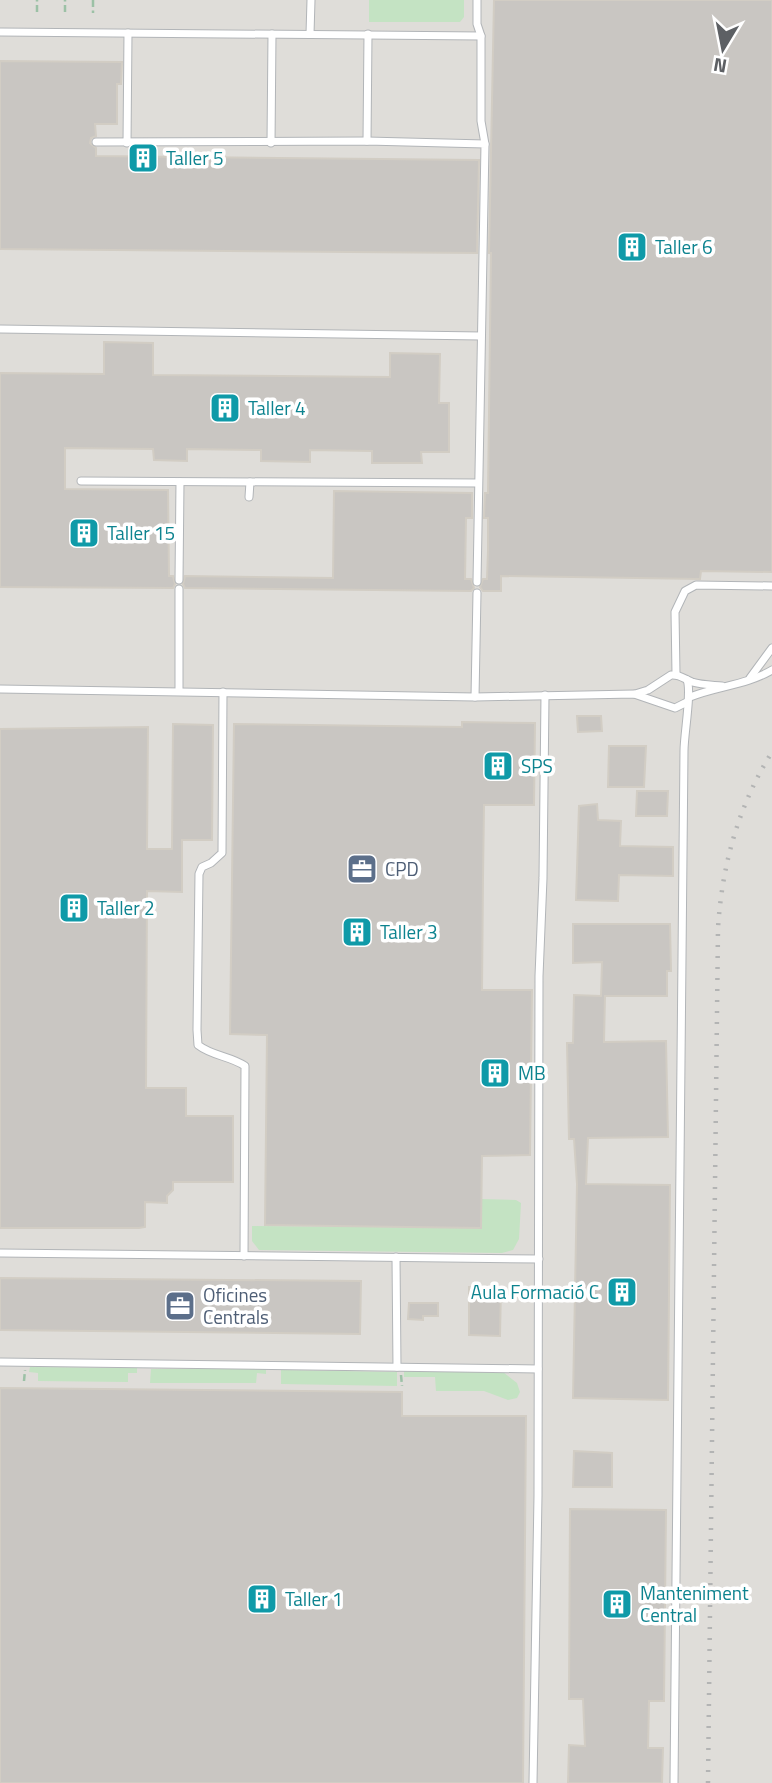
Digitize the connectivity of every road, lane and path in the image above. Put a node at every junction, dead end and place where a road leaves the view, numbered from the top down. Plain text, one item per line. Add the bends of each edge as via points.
1 (37, 0) edge
2 (65, 0) edge
3 (93, 0) edge
4 (311, 0) edge
5 (477, 0) edge
6 (37, 12) dead end
7 (65, 12) dead end
8 (93, 13) dead end
9 (0, 32) edge
10 (128, 33) junction
11 (272, 34) junction
12 (310, 34) junction
13 (368, 34) junction
14 (481, 36) junction
15 (367, 141) junction
16 (96, 142) dead end
17 (127, 143) junction
18 (271, 143) junction
19 (485, 144) junction
20 (0, 330) edge
21 (481, 336) junction
22 (81, 481) dead end
23 (180, 482) junction
24 (250, 482) junction
25 (478, 483) junction
26 (249, 497) dead end
27 (477, 582) dead end
28 (772, 586) edge
29 (477, 593) dead end
30 (772, 648) edge
31 (772, 670) edge
32 (676, 674) junction
33 (687, 680) junction
34 (747, 682) junction
35 (659, 683) junction
36 (722, 686) junction
37 (0, 688) edge
38 (179, 691) junction
39 (223, 692) junction
40 (634, 694) junction
41 (545, 695) junction
42 (475, 697) junction
43 (688, 699) junction
44 (662, 703) junction
45 (675, 708) junction
46 (684, 732) junction
47 (0, 1253) edge
48 (244, 1256) junction
49 (396, 1257) junction
50 (540, 1259) junction
51 (0, 1362) edge
52 (538, 1369) junction
53 (399, 1370) junction
54 (402, 1386) dead end
55 (533, 1783) edge
56 (674, 1783) edge

1 - 6 path
2 - 7 path
3 - 8 path
4 - 12 lane
5 - 14 lane
9 - 10 lane
10 - 11 lane
10 - 17 lane
11 - 12 lane
11 - 18 lane
12 - 13 lane
13 - 14 lane
13 - 15 lane
14 - 19 lane
15 - 18 lane
15 - 19 lane
16 - 17 lane
17 - 18 lane
19 - 21 lane
20 - 21 lane
21 - 25 lane
22 - 23 lane
23 - 24 lane
23 - 38 lane
24 - 25 lane
24 - 26 lane
25 - 27 lane
28 - 32 lane via 696,585 685,591 674,612
29 - 42 lane
30 - 34 lane
31 - 34 lane
32 - 33 lane
32 - 35 lane
33 - 36 lane
33 - 43 lane
34 - 36 lane
35 - 40 lane
35 - 44 lane via 657,696
36 - 43 lane
37 - 38 lane
38 - 39 lane
39 - 42 lane
39 - 48 lane via 222,853 199,874 197,1037 206,1052 245,1066
40 - 41 lane
40 - 44 lane
41 - 42 lane
41 - 50 lane via 539,976
43 - 45 lane
43 - 46 lane
44 - 45 lane
45 - 46 lane
46 - 56 lane
47 - 48 lane
48 - 49 lane
49 - 50 lane
49 - 53 lane
50 - 52 lane
51 - 53 lane
52 - 53 lane
52 - 55 lane
53 - 54 path

